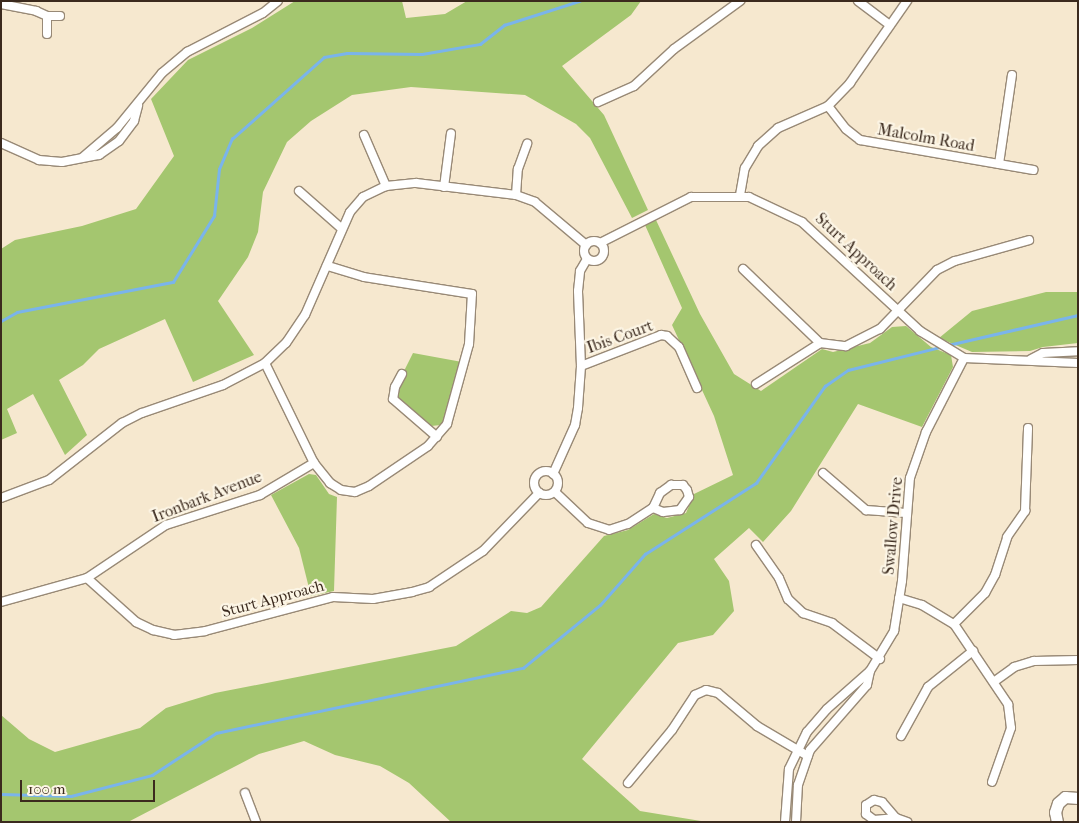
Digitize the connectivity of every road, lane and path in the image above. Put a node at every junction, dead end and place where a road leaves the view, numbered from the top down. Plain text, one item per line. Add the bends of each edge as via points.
1 (278, 1) edge
2 (740, 1) edge
3 (858, 1) edge
4 (907, 1) edge
5 (1, 4) edge
6 (47, 16) junction
7 (60, 16) dead end
8 (890, 25) junction
9 (47, 34) dead end
10 (1012, 75) dead end
11 (598, 102) dead end
12 (828, 106) junction
13 (451, 133) dead end
14 (364, 135) dead end
15 (1, 143) edge
16 (527, 144) dead end
17 (999, 164) junction
18 (1033, 170) dead end
19 (386, 186) junction
20 (444, 186) junction
21 (300, 191) dead end
22 (516, 195) junction
23 (740, 195) junction
24 (341, 228) junction
25 (1030, 240) dead end
26 (600, 243) junction
27 (586, 245) junction
28 (587, 259) junction
29 (327, 266) junction
30 (743, 269) dead end
31 (899, 311) junction
32 (820, 343) junction
33 (1078, 351) edge
34 (964, 358) junction
35 (1031, 359) junction
36 (1078, 362) edge
37 (265, 363) junction
38 (581, 366) junction
39 (402, 374) dead end
40 (756, 384) dead end
41 (697, 388) dead end
42 (1028, 428) dead end
43 (437, 437) junction
44 (314, 463) junction
45 (822, 473) dead end
46 (553, 474) junction
47 (555, 492) junction
48 (539, 493) junction
49 (1, 498) edge
50 (653, 508) junction
51 (906, 513) junction
52 (756, 544) dead end
53 (87, 578) junction
54 (899, 598) junction
55 (1, 602) edge
56 (954, 624) junction
57 (973, 652) junction
58 (880, 659) junction
59 (1078, 660) edge
60 (870, 671) junction
61 (995, 681) junction
62 (901, 736) dead end
63 (797, 750) junction
64 (808, 756) junction
65 (628, 782) dead end
66 (992, 782) dead end
67 (245, 793) dead end
68 (1077, 796) edge
69 (896, 818) dead end
70 (256, 822) edge
71 (786, 822) edge
72 (796, 822) edge
73 (907, 822) edge
74 (1057, 822) edge

1 - 15 street via 263,13 186,52 162,73 138,106 83,157 62,162 39,160
2 - 11 street via 674,49 634,86
3 - 8 street
4 - 8 street
5 - 6 street
6 - 7 street
6 - 9 street
8 - 12 street via 850,82
10 - 17 street
12 - 17 street, Malcolm Road via 846,129 860,140
12 - 23 street via 778,128 758,146 745,168
13 - 20 street
14 - 19 street
16 - 22 street via 518,169
17 - 18 street, Malcolm Road
19 - 20 street via 401,183
19 - 24 street via 363,197
20 - 22 street
21 - 24 street
22 - 27 street via 535,202
23 - 26 street, Sturt Approach via 691,197
23 - 31 street, Sturt Approach via 780,209 802,222
24 - 29 street
25 - 31 street via 955,261 938,270
26 - 27 street via 591,241
26 - 28 street via 604,252 602,258 593,262
27 - 28 street via 584,254
28 - 38 street via 580,271 578,291
29 - 37 street via 305,315 286,344
29 - 43 street via 364,277 472,294 469,344 459,389 447,424
30 - 32 street
31 - 32 street via 880,329 858,342 833,346
31 - 34 street, Sturt Approach via 920,331
32 - 40 street
33 - 35 street via 1043,353
34 - 35 street
34 - 51 street, Swallow Drive via 926,432 910,478
35 - 36 street via 1042,363
37 - 44 street
37 - 49 street via 223,385 135,416 50,480
38 - 41 street, Ibis Court via 661,335 667,336 679,347
38 - 46 street via 575,425
39 - 43 street via 393,398
42 - 56 street via 1025,511 1007,537 995,575 985,593
43 - 44 street via 369,486 355,492 340,490 330,483
44 - 53 street, Ironbark Avenue via 260,495 166,525
45 - 51 street via 866,510
46 - 47 street via 558,484
46 - 48 street via 546,471 536,476 534,487
47 - 48 street via 546,496
47 - 50 street via 588,523 609,530 628,524
48 - 53 street, Sturt Approach via 482,551 429,587 373,599 333,597 205,631 174,635 153,630 136,622
50 - 50 street via 663,512 680,510 689,497 687,490 683,485 671,485 660,493
51 - 54 street, Swallow Drive
52 - 58 street via 779,578 788,599 803,613 832,623
53 - 55 street, Ironbark Avenue
54 - 56 street via 922,605
54 - 58 street, Swallow Drive via 894,632
56 - 57 street
57 - 61 street
57 - 62 street via 928,687
58 - 60 street, Swallow Drive
59 - 61 street via 1034,660 1014,667
60 - 63 street, Swallow Drive via 827,709 807,732
60 - 64 street, Swallow Drive via 867,685 820,735
61 - 66 street via 1008,704 1011,728
63 - 64 street
63 - 65 street via 757,726 718,693 706,690 695,695 672,730
63 - 71 street, Swallow Drive via 786,785
64 - 72 street, Swallow Drive via 798,785
67 - 70 street
68 - 74 main road via 1066,797 1058,803 1055,812
69 - 73 street

